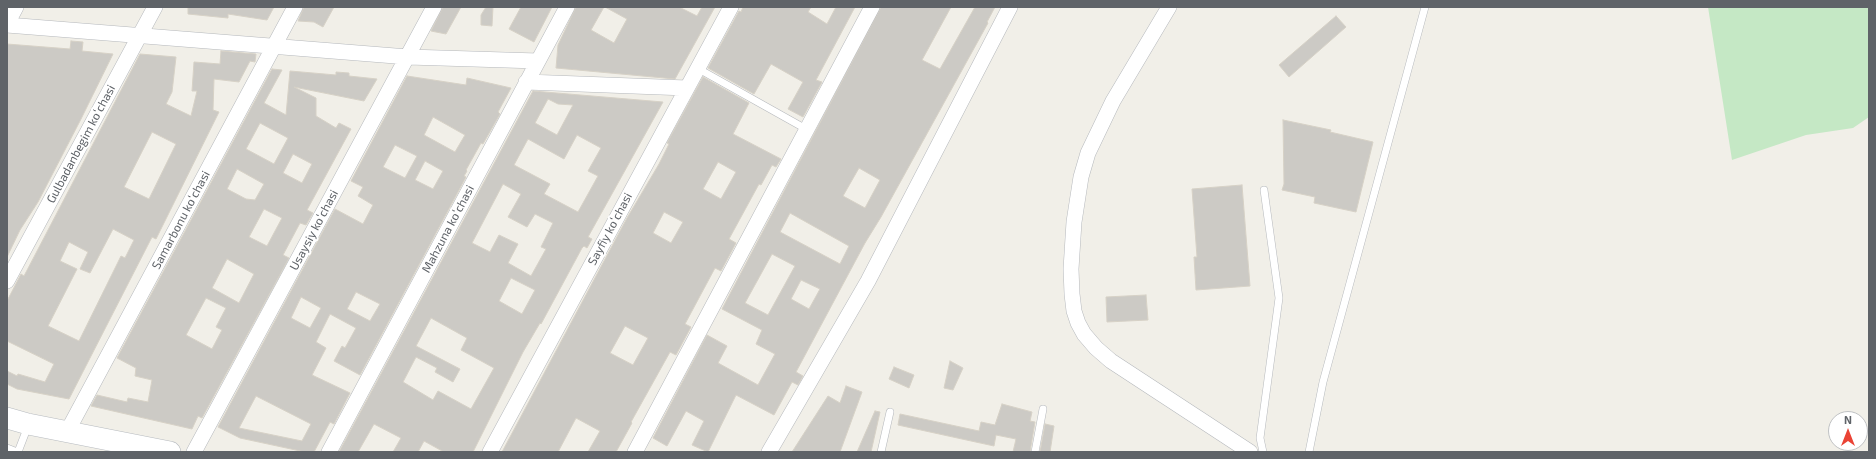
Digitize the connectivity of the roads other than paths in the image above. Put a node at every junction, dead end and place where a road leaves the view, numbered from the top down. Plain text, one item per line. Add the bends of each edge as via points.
1 (16, 7) edge
2 (154, 7) edge
3 (295, 7) edge
4 (434, 7) edge
5 (567, 7) edge
6 (731, 7) edge
7 (872, 7) edge
8 (1010, 7) edge
9 (1169, 7) edge
10 (1425, 7) edge
11 (7, 24) edge
12 (140, 34) junction
13 (274, 47) junction
14 (408, 57) junction
15 (538, 61) junction
16 (697, 68) junction
17 (526, 82) junction
18 (687, 88) junction
19 (806, 129) junction
20 (1264, 190) dead end
21 (7, 281) edge
22 (1043, 409) dead end
23 (890, 412) dead end
24 (7, 418) edge
25 (28, 424) junction
26 (67, 432) junction
27 (7, 448) edge
28 (158, 451) edge
29 (17, 452) edge
30 (194, 452) edge
31 (329, 452) edge
32 (490, 452) edge
33 (634, 452) edge
34 (769, 452) edge
35 (881, 452) edge
36 (1035, 452) edge
37 (1250, 452) edge
38 (1263, 452) edge
39 (1309, 452) edge

1 - 11 street
2 - 12 street, Gulbadanbegim koʻchasi
3 - 13 street, Samarbonu koʻchasi
4 - 14 street, Usaysiy koʻchasi
5 - 15 street, Mahzuna koʻchasi
6 - 16 street, Sayfiy koʻchasi
7 - 19 street
8 - 34 street via 868,281
9 - 37 street via 1113,101 1083,171 1071,269 1074,311 1084,334 1111,361
10 - 39 lane via 1322,382
11 - 12 street
12 - 13 street
12 - 21 street, Gulbadanbegim koʻchasi
13 - 14 street
13 - 26 street, Samarbonu koʻchasi
14 - 15 street
14 - 30 street, Usaysiy koʻchasi
15 - 17 street, Mahzuna koʻchasi
16 - 18 street, Sayfiy koʻchasi
16 - 19 lane
17 - 18 street
17 - 31 street, Mahzuna koʻchasi
18 - 32 street, Sayfiy koʻchasi
19 - 33 street
20 - 38 lane via 1279,298 1260,438
22 - 36 lane
23 - 35 lane
24 - 25 main road
25 - 26 main road
25 - 29 lane
26 - 28 main road
27 - 29 lane

